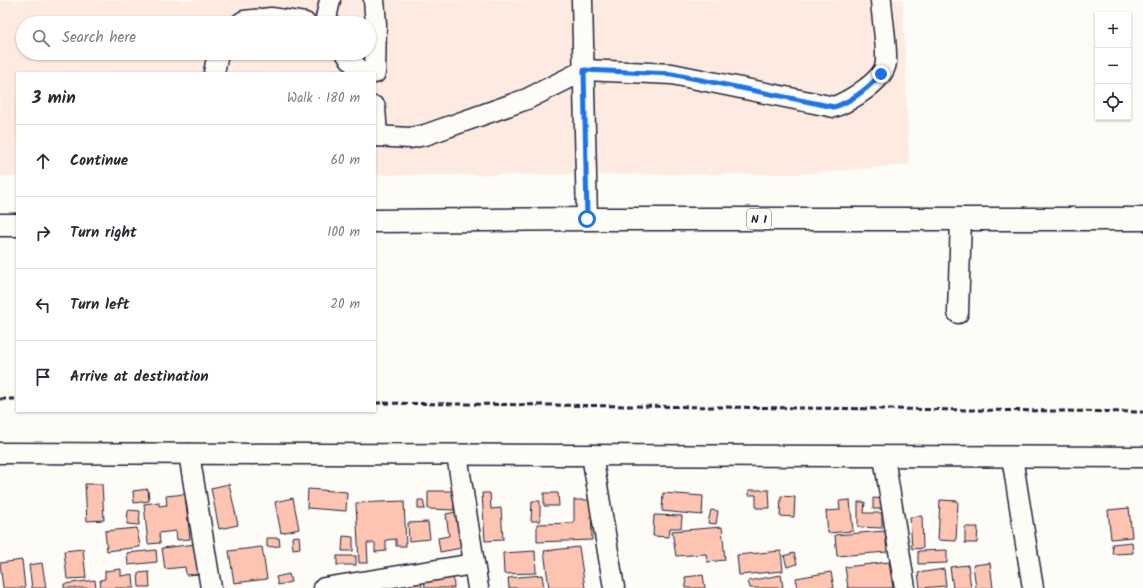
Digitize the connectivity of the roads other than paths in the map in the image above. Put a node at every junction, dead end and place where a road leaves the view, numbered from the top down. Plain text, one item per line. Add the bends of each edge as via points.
1 (330, 0) edge
2 (374, 0) edge
3 (582, 0) edge
4 (881, 0) edge
5 (327, 16) edge
6 (375, 16) edge
7 (217, 60) edge
8 (351, 60) edge
9 (375, 60) edge
10 (584, 70) junction
11 (214, 72) edge
12 (360, 72) edge
13 (375, 72) edge
14 (376, 136) edge
15 (587, 219) junction
16 (961, 219) junction
17 (1143, 219) edge
18 (376, 221) edge
19 (0, 225) edge
20 (16, 225) edge
21 (958, 313) dead end
22 (0, 453) edge
23 (189, 454) junction
24 (457, 455) junction
25 (592, 455) junction
26 (884, 457) junction
27 (1012, 457) junction
28 (1143, 457) edge
29 (474, 564) junction
30 (211, 588) edge
31 (324, 588) edge
32 (478, 588) edge
33 (614, 588) edge
34 (905, 588) edge
35 (1033, 588) edge

1 - 5 street
2 - 6 street
3 - 10 street
4 - 10 street via 886,63 881,74 872,83 847,102 834,107 672,74
7 - 11 street
8 - 12 street
9 - 13 street
10 - 14 street via 527,99 425,135 410,138
10 - 15 street
15 - 16 highway, N 1
15 - 18 highway, N 1
16 - 17 highway, N 1
16 - 21 street
19 - 20 highway
22 - 23 street
23 - 24 street
23 - 30 street
24 - 25 street
24 - 29 street
25 - 26 street
25 - 33 street
26 - 27 street
26 - 34 street
27 - 28 street
27 - 35 street
29 - 31 street
29 - 32 street

